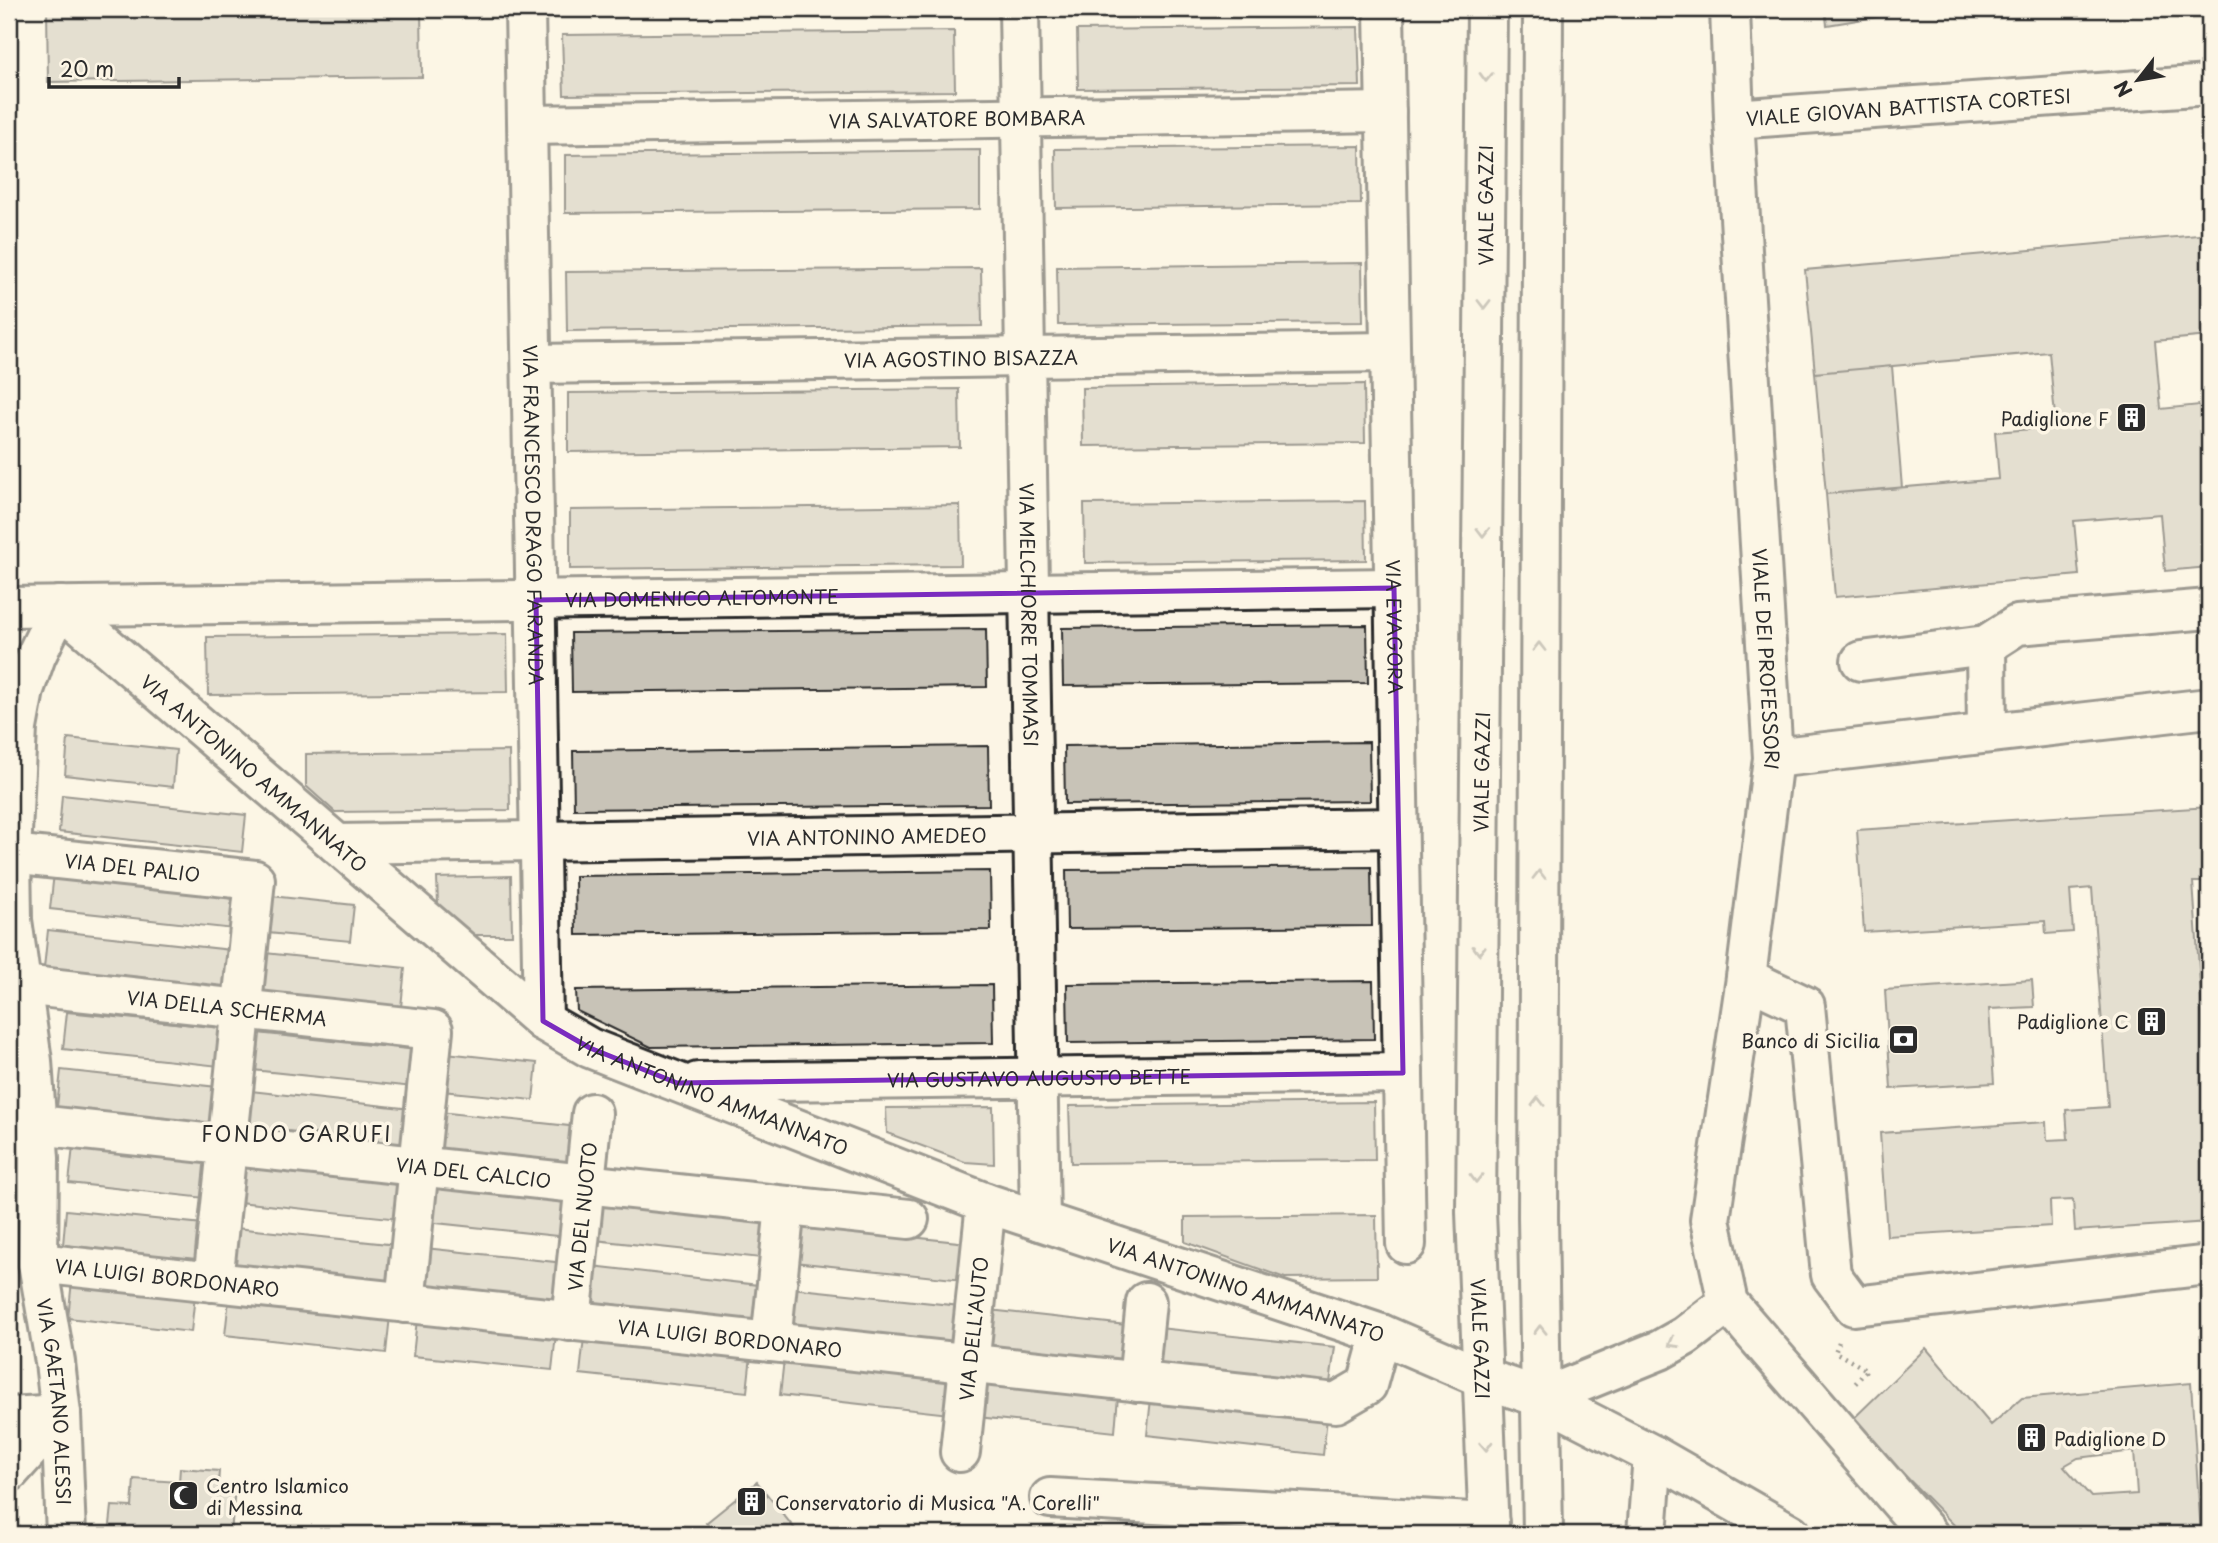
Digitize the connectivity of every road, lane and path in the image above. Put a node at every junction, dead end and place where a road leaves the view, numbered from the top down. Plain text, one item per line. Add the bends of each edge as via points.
1 (525, 9) edge
2 (1019, 9) edge
3 (1384, 9) edge
4 (1487, 9) edge
5 (1543, 9) edge
6 (1730, 9) edge
7 (2209, 85) edge
8 (1386, 112) junction
9 (1021, 118) junction
10 (1734, 119) junction
11 (527, 125) junction
12 (1390, 352) junction
13 (1025, 357) junction
14 (532, 364) junction
15 (1394, 588) junction
16 (1030, 593) junction
17 (536, 600) junction
18 (9, 607) edge
19 (60, 607) junction
20 (2209, 608) edge
21 (1986, 645) junction
22 (1861, 662) dead end
23 (2209, 708) edge
24 (1987, 732) junction
25 (1773, 758) junction
26 (1399, 828) junction
27 (1034, 834) junction
28 (540, 841) junction
29 (337, 844) junction
30 (11, 854) junction
31 (1746, 978) junction
32 (22, 985) junction
33 (242, 1009) junction
34 (543, 1021) junction
35 (1403, 1073) junction
36 (1038, 1078) junction
37 (677, 1083) junction
38 (593, 1113) dead end
39 (37, 1125) junction
40 (228, 1145) junction
41 (419, 1167) junction
42 (585, 1184) junction
43 (986, 1203) junction
44 (785, 1206) junction
45 (909, 1219) dead end
46 (1040, 1221) junction
47 (1406, 1244) dead end
48 (38, 1263) junction
49 (2209, 1265) edge
50 (213, 1282) junction
51 (1146, 1302) dead end
52 (405, 1303) junction
53 (1728, 1303) junction
54 (1854, 1306) junction
55 (571, 1321) junction
56 (1381, 1334) junction
57 (771, 1342) junction
58 (969, 1363) junction
59 (1483, 1378) junction
60 (1138, 1382) junction
61 (1542, 1398) junction
62 (61, 1414) junction
63 (9, 1417) edge
64 (1827, 1417) junction
65 (960, 1452) dead end
66 (1653, 1455) junction
67 (9, 1472) edge
68 (1050, 1498) dead end
69 (1489, 1529) edge
70 (66, 1534) edge
71 (1544, 1534) edge
72 (1647, 1534) edge
73 (1791, 1534) edge
74 (1928, 1534) edge

1 - 11 street, VIA FRANCESCO DRAGO FARANDA
2 - 9 street, VIA MELCHIORRE TOMMASI
3 - 8 street, VIA EVAGORA
4 -> 59 street, VIALE GAZZI via 1476,1212
61 -> 5 street via 1538,1133
6 - 10 street, VIALE DEI PROFESSORI
7 - 10 street, VIALE GIOVAN BATTISTA CORTESI
8 - 9 street, VIA SALVATORE BOMBARA
8 - 12 street, VIA EVAGORA
9 - 11 street, VIA SALVATORE BOMBARA
9 - 13 street, VIA MELCHIORRE TOMMASI
10 - 25 street, VIALE DEI PROFESSORI
11 - 14 street, VIA FRANCESCO DRAGO FARANDA
12 - 13 street, VIA AGOSTINO BISAZZA
12 - 15 street, VIA EVAGORA
13 - 14 street, VIA AGOSTINO BISAZZA
13 - 16 street, VIA MELCHIORRE TOMMASI
14 - 17 street, VIA FRANCESCO DRAGO FARANDA
15 - 16 street, VIA DOMENICO ALTOMONTE
15 - 26 street, VIA EVAGORA
16 - 17 street, VIA DOMENICO ALTOMONTE
16 - 27 street, VIA MELCHIORRE TOMMASI
17 - 19 street, VIA DOMENICO ALTOMONTE
17 - 28 street, VIA FRANCESCO DRAGO FARANDA
18 - 19 street, VIA DOMENICO ALTOMONTE
19 - 29 street, VIA ANTONINO AMMANNATO
19 - 30 street, VIA GAETANO ALESSI via 36,656 17,728
20 - 21 street via 2017,625
21 - 22 street
21 - 24 street
23 - 24 street
24 - 25 street
25 - 31 street, VIALE DEI PROFESSORI
26 - 27 street, VIA ANTONINO AMEDEO
26 - 35 street, VIA EVAGORA
27 - 28 street, VIA ANTONINO AMEDEO
27 - 36 street, VIA MELCHIORRE TOMMASI
28 - 29 street, VIA ANTONINO AMEDEO
28 - 34 street, VIA FRANCESCO DRAGO FARANDA
29 - 34 street, VIA ANTONINO AMMANNATO
30 - 32 street, VIA GAETANO ALESSI via 12,920
30 - 33 street, VIA DEL PALIO via 255,880
31 - 53 street, VIALE DEI PROFESSORI via 1710,1220
31 - 54 street via 1805,1006 1831,1275
32 - 33 street, VIA DELLA SCHERMA
32 - 39 street, VIA GAETANO ALESSI
33 - 40 street
33 - 41 street, VIA DELLA SCHERMA via 433,1030
34 - 37 street, VIA ANTONINO AMMANNATO via 590,1048
35 - 36 street, VIA GUSTAVO AUGUSTO BETTE
35 - 47 street, VIA EVAGORA
36 - 37 street, VIA GUSTAVO AUGUSTO BETTE
36 - 46 street, VIA MELCHIORRE TOMMASI
37 - 43 street, VIA ANTONINO AMMANNATO
38 - 42 street, VIA DEL NUOTO
39 - 40 street, VIA DEL CALCIO
39 - 48 street, VIA GAETANO ALESSI
40 - 41 street, VIA DEL CALCIO
40 - 50 street
41 - 42 street, VIA DEL CALCIO
41 - 52 street
42 - 44 street, VIA DEL CALCIO
42 - 55 street, VIA DEL NUOTO
43 - 46 street, VIA ANTONINO AMMANNATO
43 - 58 street, VIA DELL'AUTO
44 - 45 street, VIA DEL CALCIO
44 - 57 street
46 - 56 street, VIA ANTONINO AMMANNATO
48 - 50 street, VIA LUIGI BORDONARO
48 - 62 street, VIA GAETANO ALESSI
49 - 54 street
50 - 52 street, VIA LUIGI BORDONARO
51 - 60 street
52 - 55 street, VIA LUIGI BORDONARO
53 -> 61 street via 1660,1350
53 - 64 street
54 - 64 path via 1835,1352 1867,1370
55 - 57 street, VIA LUIGI BORDONARO
56 - 59 street, VIA ANTONINO AMMANNATO
56 - 60 street, VIA LUIGI BORDONARO via 1367,1385 1336,1403
57 - 58 street, VIA LUIGI BORDONARO
58 - 60 street, VIA LUIGI BORDONARO
58 - 65 street, VIA DELL'AUTO
59 - 61 street, VIA ANTONINO AMMANNATO
59 -> 69 street, VIALE GAZZI
61 - 66 street, VIA ANTONINO AMMANNATO
61 - 71 street
62 - 63 street
62 - 67 street
62 - 70 street, VIA GAETANO ALESSI
64 - 74 street
66 - 72 street
66 - 73 street, VIA ANTONINO AMMANNATO
68 - 69 street

